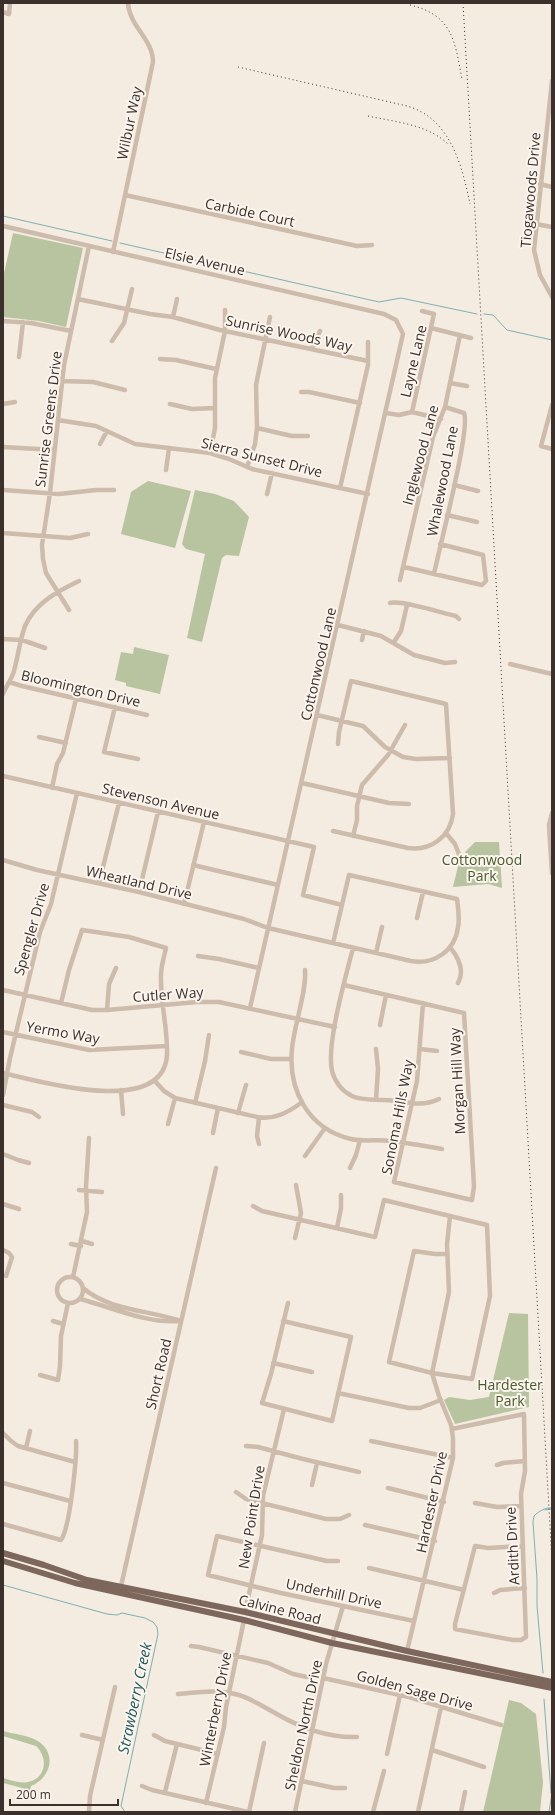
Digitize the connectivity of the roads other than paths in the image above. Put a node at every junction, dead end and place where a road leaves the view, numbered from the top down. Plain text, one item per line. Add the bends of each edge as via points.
1 (10, 3) edge
2 (128, 3) edge
3 (3, 12) edge
4 (552, 81) edge
5 (545, 139) junction
6 (552, 139) edge
7 (540, 184) junction
8 (552, 186) edge
9 (125, 195) junction
10 (536, 224) junction
11 (3, 226) edge
12 (552, 227) edge
13 (372, 245) dead end
14 (89, 246) junction
15 (113, 252) junction
16 (132, 289) dead end
17 (552, 297) edge
18 (78, 299) junction
19 (178, 299) dead end
20 (128, 310) junction
21 (225, 310) dead end
22 (422, 311) dead end
23 (174, 317) junction
24 (270, 317) dead end
25 (3, 321) edge
26 (23, 322) junction
27 (399, 324) joint
28 (431, 328) junction
29 (70, 331) junction
30 (225, 331) junction
31 (320, 331) dead end
32 (460, 335) junction
33 (471, 338) dead end
34 (265, 340) junction
35 (112, 341) dead end
36 (368, 342) dead end
37 (312, 348) junction
38 (19, 356) dead end
39 (160, 359) dead end
40 (368, 361) junction
41 (216, 369) junction
42 (62, 381) junction
43 (450, 383) junction
44 (467, 386) dead end
45 (125, 390) dead end
46 (301, 392) dead end
47 (15, 402) dead end
48 (360, 403) junction
49 (3, 404) edge
50 (170, 404) dead end
51 (552, 406) edge
52 (445, 407) junction
53 (215, 408) junction
54 (412, 412) junction
55 (386, 413) junction
56 (441, 419) junction
57 (58, 420) junction
58 (257, 428) junction
59 (107, 431) junction
60 (308, 436) dead end
61 (100, 444) dead end
62 (3, 447) edge
63 (169, 448) junction
64 (552, 449) edge
65 (55, 450) junction
66 (210, 453) junction
67 (247, 467) junction
68 (166, 470) dead end
69 (272, 473) junction
70 (454, 486) junction
71 (340, 488) junction
72 (3, 490) edge
73 (114, 490) dead end
74 (478, 491) dead end
75 (50, 493) junction
76 (267, 494) dead end
77 (368, 494) junction
78 (447, 515) junction
79 (477, 522) dead end
80 (3, 533) edge
81 (88, 534) dead end
82 (43, 536) junction
83 (440, 544) junction
84 (404, 567) junction
85 (434, 574) junction
86 (400, 580) dead end
87 (79, 581) dead end
88 (57, 592) junction
89 (390, 603) dead end
90 (407, 604) junction
91 (69, 610) dead end
92 (459, 619) dead end
93 (338, 625) junction
94 (364, 631) junction
95 (3, 639) edge
96 (22, 640) junction
97 (362, 640) dead end
98 (394, 642) junction
99 (45, 648) dead end
100 (455, 662) dead end
101 (510, 664) dead end
102 (552, 674) edge
103 (9, 682) junction
104 (3, 694) edge
105 (76, 699) junction
106 (115, 708) junction
107 (317, 714) junction
108 (148, 715) dead end
109 (341, 720) junction
110 (405, 725) dead end
111 (39, 737) dead end
112 (66, 743) junction
113 (338, 744) dead end
114 (390, 751) junction
115 (138, 758) dead end
116 (450, 758) junction
117 (3, 776) edge
118 (302, 783) junction
119 (52, 788) junction
120 (77, 793) junction
121 (359, 796) junction
122 (118, 803) junction
123 (409, 804) dead end
124 (158, 812) junction
125 (552, 813) edge
126 (204, 822) junction
127 (333, 831) dead end
128 (446, 834) junction
129 (353, 836) junction
130 (288, 842) junction
131 (551, 854) edge
132 (460, 856) dead end
133 (3, 860) edge
134 (193, 865) junction
135 (552, 873) edge
136 (58, 875) junction
137 (99, 883) junction
138 (278, 885) junction
139 (139, 892) junction
140 (423, 892) junction
141 (184, 904) junction
142 (342, 905) junction
143 (417, 918) dead end
144 (382, 927) dead end
145 (268, 928) junction
146 (333, 943) junction
147 (450, 947) junction
148 (353, 948) junction
149 (376, 953) junction
150 (198, 956) dead end
151 (116, 968) dead end
152 (259, 968) junction
153 (304, 970) dead end
154 (458, 982) dead end
155 (344, 985) junction
156 (3, 990) edge
157 (25, 995) junction
158 (386, 995) junction
159 (61, 1003) junction
160 (423, 1003) junction
161 (163, 1005) junction
162 (250, 1008) junction
163 (107, 1010) junction
164 (296, 1018) junction
165 (380, 1025) dead end
166 (335, 1027) junction
167 (3, 1032) edge
168 (15, 1034) junction
169 (209, 1035) dead end
170 (166, 1046) junction
171 (376, 1049) dead end
172 (420, 1049) junction
173 (437, 1050) dead end
174 (241, 1052) dead end
175 (291, 1059) junction
176 (5, 1073) edge
177 (154, 1080) junction
178 (246, 1085) dead end
179 (121, 1090) junction
180 (3, 1095) edge
181 (175, 1098) junction
182 (439, 1099) dead end
183 (376, 1100) junction
184 (195, 1103) junction
185 (302, 1103) junction
186 (412, 1103) junction
187 (3, 1105) edge
188 (218, 1108) junction
189 (238, 1113) junction
190 (123, 1114) dead end
191 (39, 1117) dead end
192 (259, 1118) junction
193 (168, 1124) dead end
194 (325, 1128) junction
195 (214, 1133) dead end
196 (89, 1138) dead end
197 (360, 1140) junction
198 (403, 1142) junction
199 (259, 1144) dead end
200 (442, 1149) dead end
201 (3, 1154) edge
202 (305, 1156) dead end
203 (29, 1163) dead end
204 (216, 1168) dead end
205 (350, 1168) dead end
206 (296, 1185) dead end
207 (79, 1190) dead end
208 (86, 1190) junction
209 (102, 1192) dead end
210 (340, 1195) dead end
211 (472, 1200) joint
212 (3, 1204) edge
213 (253, 1206) dead end
214 (19, 1209) dead end
215 (450, 1216) junction
216 (300, 1220) junction
217 (337, 1228) junction
218 (296, 1238) dead end
219 (71, 1244) dead end
220 (81, 1244) junction
221 (92, 1244) dead end
222 (3, 1250) edge
223 (447, 1254) junction
224 (6, 1276) dead end
225 (73, 1277) junction
226 (83, 1288) junction
227 (80, 1299) junction
228 (68, 1303) junction
229 (288, 1303) dead end
230 (129, 1311) junction
231 (181, 1321) junction
232 (283, 1321) junction
233 (53, 1322) dead end
234 (63, 1324) junction
235 (273, 1362) junction
236 (312, 1372) dead end
237 (432, 1373) junction
238 (40, 1375) dead end
239 (338, 1393) junction
240 (441, 1400) junction
241 (284, 1409) junction
242 (452, 1429) junction
243 (30, 1431) dead end
244 (3, 1433) edge
245 (76, 1441) dead end
246 (371, 1441) dead end
247 (246, 1446) dead end
248 (26, 1448) junction
249 (274, 1451) junction
250 (453, 1458) junction
251 (525, 1461) junction
252 (75, 1462) junction
253 (317, 1462) junction
254 (497, 1465) dead end
255 (359, 1472) dead end
256 (3, 1483) edge
257 (312, 1485) dead end
258 (388, 1488) dead end
259 (236, 1492) dead end
260 (70, 1501) junction
261 (444, 1502) junction
262 (262, 1503) junction
263 (475, 1503) dead end
264 (521, 1506) junction
265 (348, 1515) dead end
266 (3, 1524) edge
267 (364, 1525) dead end
268 (434, 1541) junction
269 (260, 1546) junction
270 (523, 1546) junction
271 (3, 1553) edge
272 (3, 1561) edge
273 (338, 1561) dead end
274 (369, 1568) dead end
275 (424, 1580) junction
276 (85, 1585) junction
277 (250, 1585) junction
278 (121, 1586) junction
279 (525, 1588) junction
280 (464, 1590) junction
281 (119, 1593) junction
282 (160, 1594) junction
283 (494, 1594) dead end
284 (343, 1606) junction
285 (245, 1612) junction
286 (244, 1620) junction
287 (414, 1620) junction
288 (334, 1635) junction
289 (332, 1643) junction
290 (191, 1646) dead end
291 (407, 1652) junction
292 (237, 1656) junction
293 (307, 1677) dead end
294 (323, 1678) junction
295 (552, 1682) edge
296 (115, 1687) dead end
297 (552, 1688) edge
298 (229, 1692) junction
299 (178, 1694) dead end
300 (400, 1695) junction
301 (441, 1707) junction
302 (501, 1725) dead end
303 (313, 1730) junction
304 (82, 1735) dead end
305 (154, 1735) dead end
306 (357, 1737) dead end
307 (103, 1740) junction
308 (264, 1743) dead end
309 (177, 1744) junction
310 (432, 1750) junction
311 (218, 1754) junction
312 (388, 1754) dead end
313 (484, 1766) dead end
314 (384, 1771) dead end
315 (302, 1781) junction
316 (142, 1786) dead end
317 (346, 1788) dead end
318 (165, 1792) junction
319 (465, 1792) dead end
320 (206, 1803) junction
321 (89, 1812) edge
322 (249, 1812) edge
323 (295, 1812) edge
324 (373, 1812) edge
325 (418, 1812) edge
326 (461, 1812) edge

1 - 3 street via 9,14
2 - 9 street, Wilbur Way via 131,17 150,47 153,58
4 - 5 street, Tiogawoods Drive
5 - 6 street
5 - 7 street, Tiogawoods Drive
7 - 8 street
7 - 10 street, Tiogawoods Drive
9 - 13 street, Carbide Court via 357,246
9 - 15 street, Wilbur Way
10 - 12 street
10 - 17 street, Tiogawoods Drive via 534,250 537,267
11 - 14 street, Elsie Avenue
14 - 15 street, Elsie Avenue
14 - 18 street, Sunrise Greens Drive
15 - 27 street, Elsie Avenue via 384,314
16 - 20 street
18 - 20 street, Sunrise Woods Way
18 - 29 street, Sunrise Greens Drive
19 - 23 street
20 - 23 street, Sunrise Woods Way
20 - 35 street via 122,328
21 - 30 street
22 - 28 street, Layne Lane via 434,314
23 - 30 street, Sunrise Woods Way
24 - 34 street
25 - 26 street
26 - 29 street
26 - 38 street
27 - 55 street, Cottonwood Lane via 403,334
28 - 32 street
28 - 54 street, Layne Lane
29 - 42 street, Sunrise Greens Drive
30 - 34 street, Sunrise Woods Way
30 - 41 street
31 - 37 street
32 - 33 street
32 - 43 street, Inglewood Lane
34 - 37 street, Sunrise Woods Way
34 - 58 street via 256,385
36 - 40 street
37 - 40 street, Sunrise Woods Way
39 - 41 street
40 - 48 street, Sunrise Woods Way
41 - 53 street
42 - 45 street via 93,382
42 - 57 street, Sunrise Greens Drive
43 - 44 street
43 - 52 street, Inglewood Lane
46 - 48 street
47 - 49 street
48 - 71 street, Sunrise Woods Way
50 - 53 street via 192,409
51 - 64 street via 542,446
52 - 56 street, Inglewood Lane
52 - 70 street, Whalewood Lane via 462,412 465,417 464,436
53 - 66 street via 216,428
54 - 55 street via 399,415
54 - 56 street
55 - 77 street, Cottonwood Lane
56 - 84 street, Inglewood Lane via 433,437
57 - 59 street, Sierra Sunset Drive via 91,425
57 - 65 street, Sunrise Greens Drive
58 - 60 street via 292,436
58 - 67 street via 255,444
59 - 61 street
59 - 63 street, Sierra Sunset Drive via 136,444
62 - 65 street
63 - 66 street, Sierra Sunset Drive
63 - 68 street
65 - 75 street, Sunrise Greens Drive
66 - 67 street, Sierra Sunset Drive
67 - 69 street, Sierra Sunset Drive
69 - 71 street, Sierra Sunset Drive
69 - 76 street
70 - 74 street
70 - 78 street, Whalewood Lane
71 - 77 street, Sierra Sunset Drive
72 - 75 street
73 - 75 street
75 - 82 street, Sunrise Greens Drive
77 - 93 street, Cottonwood Lane
78 - 79 street
78 - 83 street, Whalewood Lane
80 - 82 street
81 - 82 street via 70,538
82 - 88 street, Sunrise Greens Drive via 44,564
83 - 85 street, Whalewood Lane
83 - 85 street via 482,554 486,581 482,585
84 - 85 street
84 - 86 street, Inglewood Lane
87 - 88 street
88 - 91 street, Sunrise Greens Drive
88 - 96 street via 33,612
89 - 90 street
90 - 92 street via 456,616
90 - 98 street via 401,631
93 - 94 street
93 - 107 street, Cottonwood Lane
94 - 97 street
94 - 98 street
95 - 96 street
96 - 99 street
96 - 103 street
98 - 100 street via 414,655
101 - 102 street
103 - 104 street
103 - 105 street, Bloomington Drive
105 - 106 street, Bloomington Drive
105 - 112 street
106 - 108 street, Bloomington Drive
106 - 115 street via 104,752
107 - 109 street
107 - 118 street, Cottonwood Lane
109 - 113 street
109 - 114 street via 366,728
109 - 116 street via 350,681 446,704
110 - 114 street
111 - 112 street
112 - 119 street via 56,768
114 - 116 street via 411,759
114 - 121 street via 364,782
116 - 128 street via 453,814
117 - 119 street, Stevenson Avenue
118 - 121 street
118 - 130 street, Cottonwood Lane
119 - 120 street, Stevenson Avenue
120 - 122 street, Stevenson Avenue
120 - 136 street, Spengler Drive
121 - 123 street via 393,804
121 - 129 street
122 - 124 street, Stevenson Avenue
122 - 137 street
124 - 126 street, Stevenson Avenue
124 - 139 street
125 - 131 street via 549,825
126 - 130 street, Stevenson Avenue
126 - 134 street
127 - 129 street
128 - 129 street via 431,846 416,849
128 - 132 street via 455,844
130 - 138 street, Cottonwood Lane
130 - 142 street, Stevenson Avenue via 314,847 303,895
131 - 135 street
133 - 136 street, Wheatland Drive
134 - 138 street
134 - 141 street
136 - 137 street, Wheatland Drive
136 - 157 street, Spengler Drive via 51,904 41,927
137 - 139 street, Wheatland Drive
138 - 145 street, Cottonwood Lane
139 - 141 street, Wheatland Drive
140 - 142 street via 349,875
140 - 143 street
140 - 147 street via 457,899 458,928
141 - 145 street, Wheatland Drive
142 - 146 street
144 - 149 street
145 - 146 street, Wheatland Drive
145 - 152 street, Cottonwood Lane
146 - 148 street, Wheatland Drive
147 - 149 street, Wheatland Drive via 439,957 423,962
147 - 154 street via 460,965 461,975
148 - 149 street, Wheatland Drive
148 - 155 street
150 - 152 street
151 - 163 street via 109,984
152 - 162 street, Cottonwood Lane
153 - 164 street via 305,983
155 - 158 street, Morgan Hill Way
155 - 166 street
156 - 157 street, Cutler Way
157 - 159 street, Cutler Way
157 - 168 street, Spengler Drive
158 - 160 street, Morgan Hill Way
158 - 165 street
159 - 161 street via 82,930 124,936 166,948 161,973
159 - 163 street, Cutler Way via 92,1010
160 - 172 street, Sonoma Hills Way
160 - 211 street, Morgan Hill Way via 464,1012 474,1186
161 - 162 street, Cutler Way via 208,1002
161 - 163 street, Cutler Way
161 - 170 street
162 - 164 street, Cutler Way
164 - 166 street, Cutler Way
164 - 175 street
166 - 183 street via 331,1061 336,1080 343,1090 353,1096
167 - 168 street, Yermo Way
168 - 170 street, Yermo Way via 89,1050
168 - 176 street, Spengler Drive
169 - 184 street
170 - 177 street via 164,1066
171 - 183 street
172 - 173 street, Sonoma Hills Way
172 - 186 street, Sonoma Hills Way
174 - 175 street via 271,1059
175 - 185 street via 294,1086
176 - 179 street via 81,1090
176 - 180 street, Spengler Drive
177 - 179 street via 142,1086
177 - 181 street
178 - 189 street
179 - 190 street
181 - 184 street
181 - 193 street
182 - 186 street via 425,1104
183 - 186 street
184 - 188 street
185 - 192 street via 280,1116
185 - 194 street via 314,1120
186 - 198 street, Sonoma Hills Way
187 - 191 street via 28,1111
188 - 189 street
188 - 195 street
189 - 192 street
192 - 199 street
194 - 197 street via 343,1137
194 - 202 street
196 - 208 street
197 - 198 street
197 - 205 street
198 - 200 street
198 - 211 street, Sonoma Hills Way via 394,1182
201 - 203 street
204 - 231 street, Short Road
206 - 216 street via 301,1209
207 - 208 street
208 - 209 street
208 - 220 street via 87,1212
210 - 217 street via 341,1208
212 - 214 street
213 - 216 street via 262,1211
215 - 217 street via 384,1200 375,1237
215 - 223 street
215 - 237 street via 487,1225 490,1296 472,1379
216 - 217 street
216 - 218 street
219 - 220 street
220 - 221 street
220 - 225 street
222 - 224 street via 12,1257
223 - 237 street via 448,1297
223 - 237 street via 414,1251 389,1362
225 - 226 street via 80,1281
225 - 228 street via 62,1279 57,1290 59,1298
226 - 227 street
226 - 230 street via 98,1298
227 - 228 street
227 - 230 street
228 - 234 street
229 - 232 street
230 - 231 street
231 - 278 street, Short Road
232 - 235 street
232 - 239 street via 351,1337
233 - 234 street
234 - 238 street via 58,1380
235 - 236 street
235 - 241 street via 262,1404
237 - 240 street, Hardester Drive
239 - 240 street via 409,1408 420,1408
239 - 241 street via 332,1421
240 - 242 street, Hardester Drive
241 - 249 street, New Point Drive
242 - 250 street, Hardester Drive
242 - 251 street, Ardith Drive via 524,1414
243 - 248 street
244 - 248 street via 14,1444
245 - 252 street
246 - 250 street
247 - 249 street
248 - 252 street
249 - 253 street
249 - 262 street, New Point Drive
250 - 261 street, Hardester Drive
251 - 254 street
251 - 264 street, Ardith Drive
252 - 260 street
253 - 255 street
253 - 257 street
256 - 260 street
258 - 261 street
259 - 262 street via 246,1499
260 - 266 street via 61,1540
261 - 268 street, Hardester Drive
262 - 265 street via 334,1520
262 - 269 street, New Point Drive
263 - 264 street via 497,1507
264 - 270 street, Ardith Drive
267 - 268 street
268 - 275 street, Hardester Drive
269 - 273 street via 327,1561
269 - 277 street, New Point Drive
269 - 277 street, Underhill Drive via 217,1536 208,1575
270 - 279 street, Ardith Drive
270 - 280 street via 475,1546
271 - 278 main road, Calvine Road via 86,1580
272 - 276 main road, Calvine Road
274 - 275 street
275 - 280 street
275 - 287 street, Hardester Drive
276 - 278 main road via 93,1584 115,1589
276 - 281 main road, Calvine Road
277 - 284 street, Underhill Drive
277 - 285 street, New Point Drive
278 - 282 main road, Calvine Road
279 - 280 street, Ardith Drive via 527,1634 521,1640 456,1629
279 - 283 street via 500,1590
281 - 282 main road via 126,1591 156,1597
281 - 286 main road, Calvine Road
282 - 285 main road, Calvine Road
284 - 287 street, Underhill Drive
284 - 288 street, Sheldon North Drive
285 - 288 main road, Calvine Road
286 - 289 main road, Calvine Road
286 - 292 street, Winterberry Drive
287 - 291 street, Hardester Drive
288 - 289 street, Sheldon North Drive
288 - 291 main road, Calvine Road
289 - 294 street, Sheldon North Drive
289 - 297 main road, Calvine Road
290 - 292 street
291 - 295 main road, Calvine Road
292 - 293 street
292 - 298 street, Winterberry Drive
294 - 300 street, Golden Sage Drive
294 - 303 street, Sheldon North Drive
296 - 307 street
298 - 299 street via 213,1690
298 - 303 street via 249,1699 294,1724
298 - 311 street, Winterberry Drive
300 - 301 street, Golden Sage Drive
300 - 312 street
301 - 302 street, Golden Sage Drive
301 - 310 street
303 - 306 street
303 - 315 street, Sheldon North Drive
304 - 307 street
305 - 309 street via 161,1740
307 - 321 street via 90,1796
308 - 322 street
309 - 311 street
309 - 318 street
310 - 313 street
310 - 325 street
311 - 320 street, Winterberry Drive
314 - 324 street
315 - 317 street
315 - 323 street, Sheldon North Drive
316 - 318 street
318 - 320 street
319 - 326 street
320 - 322 street

